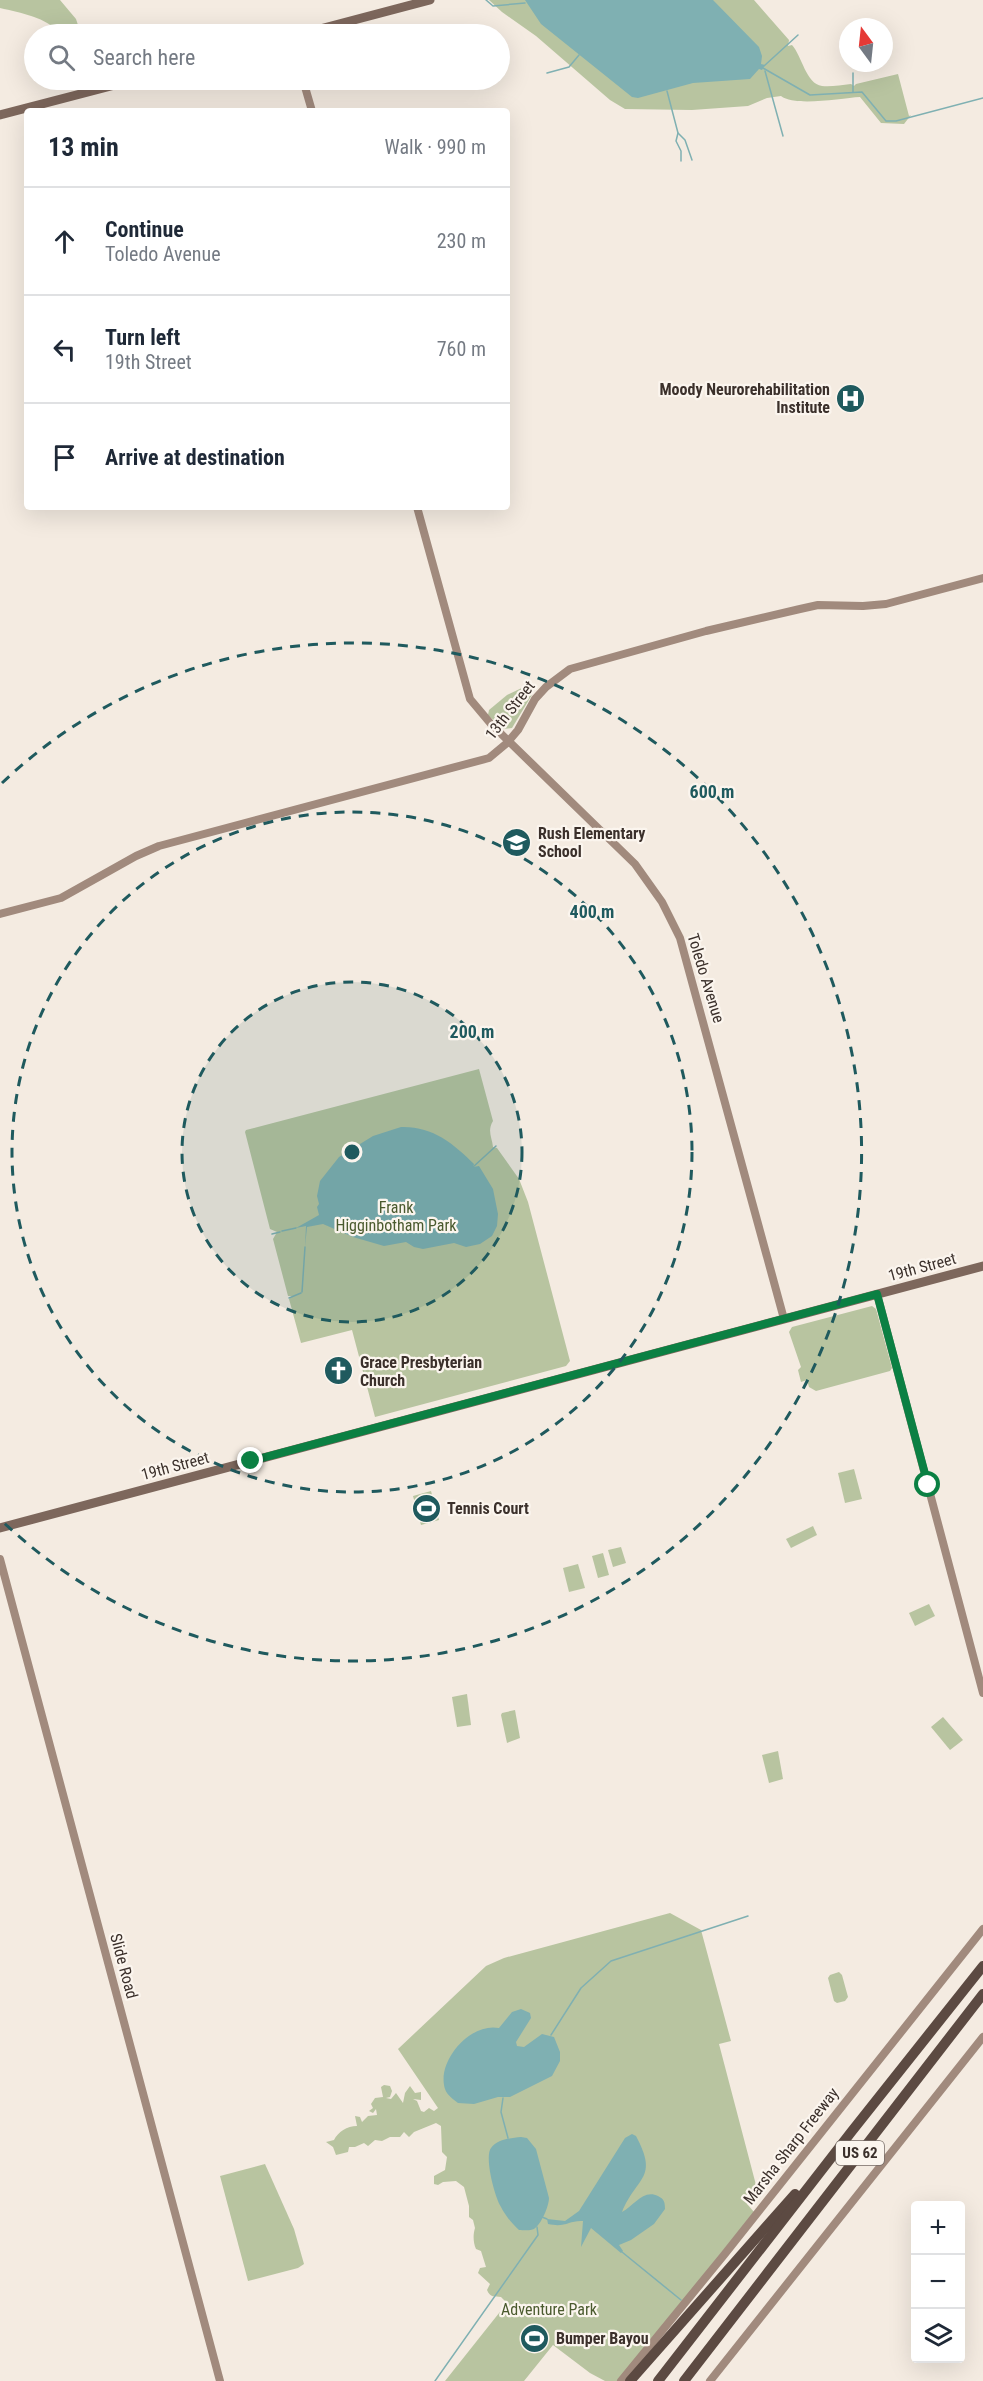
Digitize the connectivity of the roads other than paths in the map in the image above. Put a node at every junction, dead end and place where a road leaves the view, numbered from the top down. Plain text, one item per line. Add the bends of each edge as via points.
1 (430, 0) edge
2 (340, 24) edge
3 (96, 90) edge
4 (306, 90) edge
5 (27, 108) edge
6 (311, 108) edge
7 (24, 109) edge
8 (0, 115) edge
9 (418, 510) edge
10 (983, 578) edge
11 (508, 741) junction
12 (0, 914) edge
13 (983, 1266) edge
14 (877, 1294) junction
15 (784, 1319) junction
16 (0, 1528) edge
17 (0, 1559) edge
18 (983, 1693) edge
19 (983, 1929) edge
20 (983, 1966) edge
21 (983, 1994) edge
22 (983, 1999) edge
23 (956, 2028) junction
24 (983, 2037) edge
25 (814, 2179) junction
26 (220, 2381) edge
27 (621, 2381) edge
28 (630, 2381) edge
29 (658, 2381) edge
30 (684, 2381) edge
31 (710, 2381) edge

1 - 2 main road
3 - 5 main road
4 - 6 street
7 - 8 main road
9 - 11 street, Toledo Avenue via 466,688 476,708
10 - 11 street, 13th Street via 886,604 818,605 570,669 535,699
11 - 12 street, 13th Street via 479,762 149,849 61,898
11 - 15 street, Toledo Avenue via 635,864 662,902 680,938
13 - 14 main road, 19th Street
14 - 15 main road, 19th Street
14 - 18 street
15 - 16 main road, 19th Street
17 - 26 street, Slide Road
19 - 27 street, Marsha Sharp Freeway
20 - 25 highway, US 62
21 - 23 highway, US 62
22 - 23 highway
23 - 30 highway, US 62
24 - 31 street
25 - 28 highway via 798,2190
25 - 29 highway, US 62

